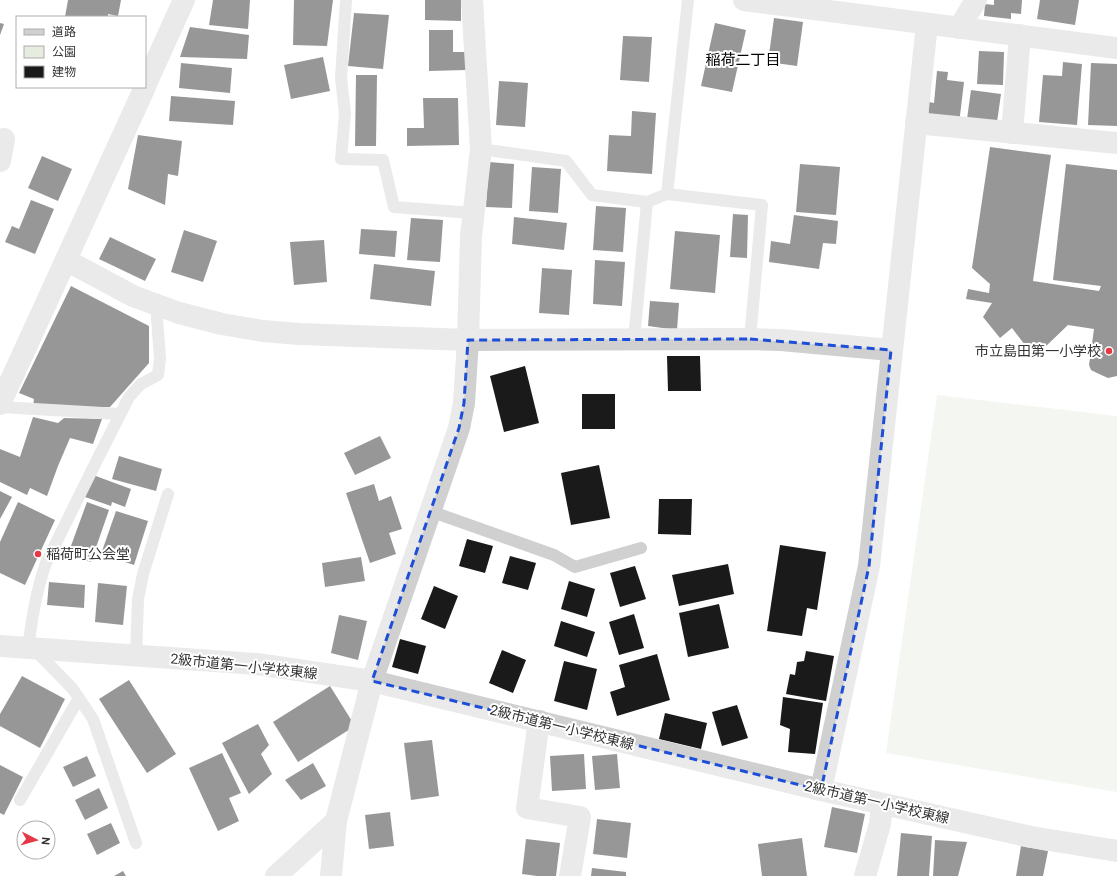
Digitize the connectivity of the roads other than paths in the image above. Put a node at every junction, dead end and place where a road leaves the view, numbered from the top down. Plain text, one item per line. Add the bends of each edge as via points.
1 (184, 0) edge
2 (346, 0) edge
3 (472, 0) edge
4 (688, 0) edge
5 (744, 0) edge
6 (976, 0) edge
7 (927, 24) junction
8 (959, 28) junction
9 (1020, 35) junction
10 (1117, 48) edge
11 (146, 85) edge
12 (145, 88) edge
13 (916, 123) junction
14 (1012, 133) junction
15 (4, 140) dead end
16 (1117, 143) edge
17 (481, 149) junction
18 (0, 161) edge
19 (667, 194) junction
20 (648, 202) junction
21 (473, 213) junction
22 (66, 260) junction
23 (156, 304) junction
24 (750, 339) junction
25 (468, 340) junction
26 (634, 340) junction
27 (892, 350) junction
28 (8, 368) edge
29 (0, 406) edge
30 (120, 414) junction
31 (168, 494) dead end
32 (430, 511) junction
33 (641, 548) dead end
34 (0, 646) edge
35 (31, 648) junction
36 (136, 656) junction
37 (372, 681) junction
38 (79, 698) junction
39 (539, 721) junction
40 (821, 790) junction
41 (20, 800) dead end
42 (882, 804) junction
43 (336, 821) junction
44 (136, 843) dead end
45 (1117, 851) edge
46 (276, 876) edge
47 (331, 876) edge
48 (570, 876) edge
49 (865, 876) edge

1 - 11 street
2 - 21 lane via 341,78 345,114 341,159 383,160 394,207
3 - 17 street
4 - 19 lane
5 - 7 street
6 - 8 street
7 - 8 street
7 - 13 street
8 - 9 street
9 - 10 street
9 - 14 street
12 - 22 street
13 - 14 street
13 - 27 street
14 - 16 street
15 - 18 street
17 - 20 lane via 566,162 592,195
17 - 21 street
19 - 20 lane
19 - 24 lane via 762,205
20 - 26 lane
21 - 25 street
22 - 23 street via 133,296
22 - 28 street
23 - 25 street via 222,324 263,331
23 - 30 lane via 160,359 158,374 141,384 129,397
24 - 26 street
24 - 27 street
25 - 26 street
25 - 32 street via 464,403 459,428
27 - 40 street via 869,566
28 - 29 street
29 - 30 lane
30 - 35 lane via 46,563 34,608
31 - 36 lane via 143,574 138,599
32 - 33 lane via 554,555 575,567
32 - 37 street
34 - 35 street, 2級市道第一小学校東線
35 - 36 street, 2級市道第一小学校東線
35 - 38 lane
36 - 37 street, 2級市道第一小学校東線 via 257,664
37 - 39 street, 2級市道第一小学校東線
37 - 43 street
38 - 41 lane
38 - 44 lane via 93,719
39 - 40 street, 2級市道第一小学校東線
39 - 48 street via 527,808 580,817
40 - 42 street, 2級市道第一小学校東線
42 - 45 street, 2級市道第一小学校東線 via 1031,837
42 - 49 street via 880,824
43 - 46 street
43 - 47 street

